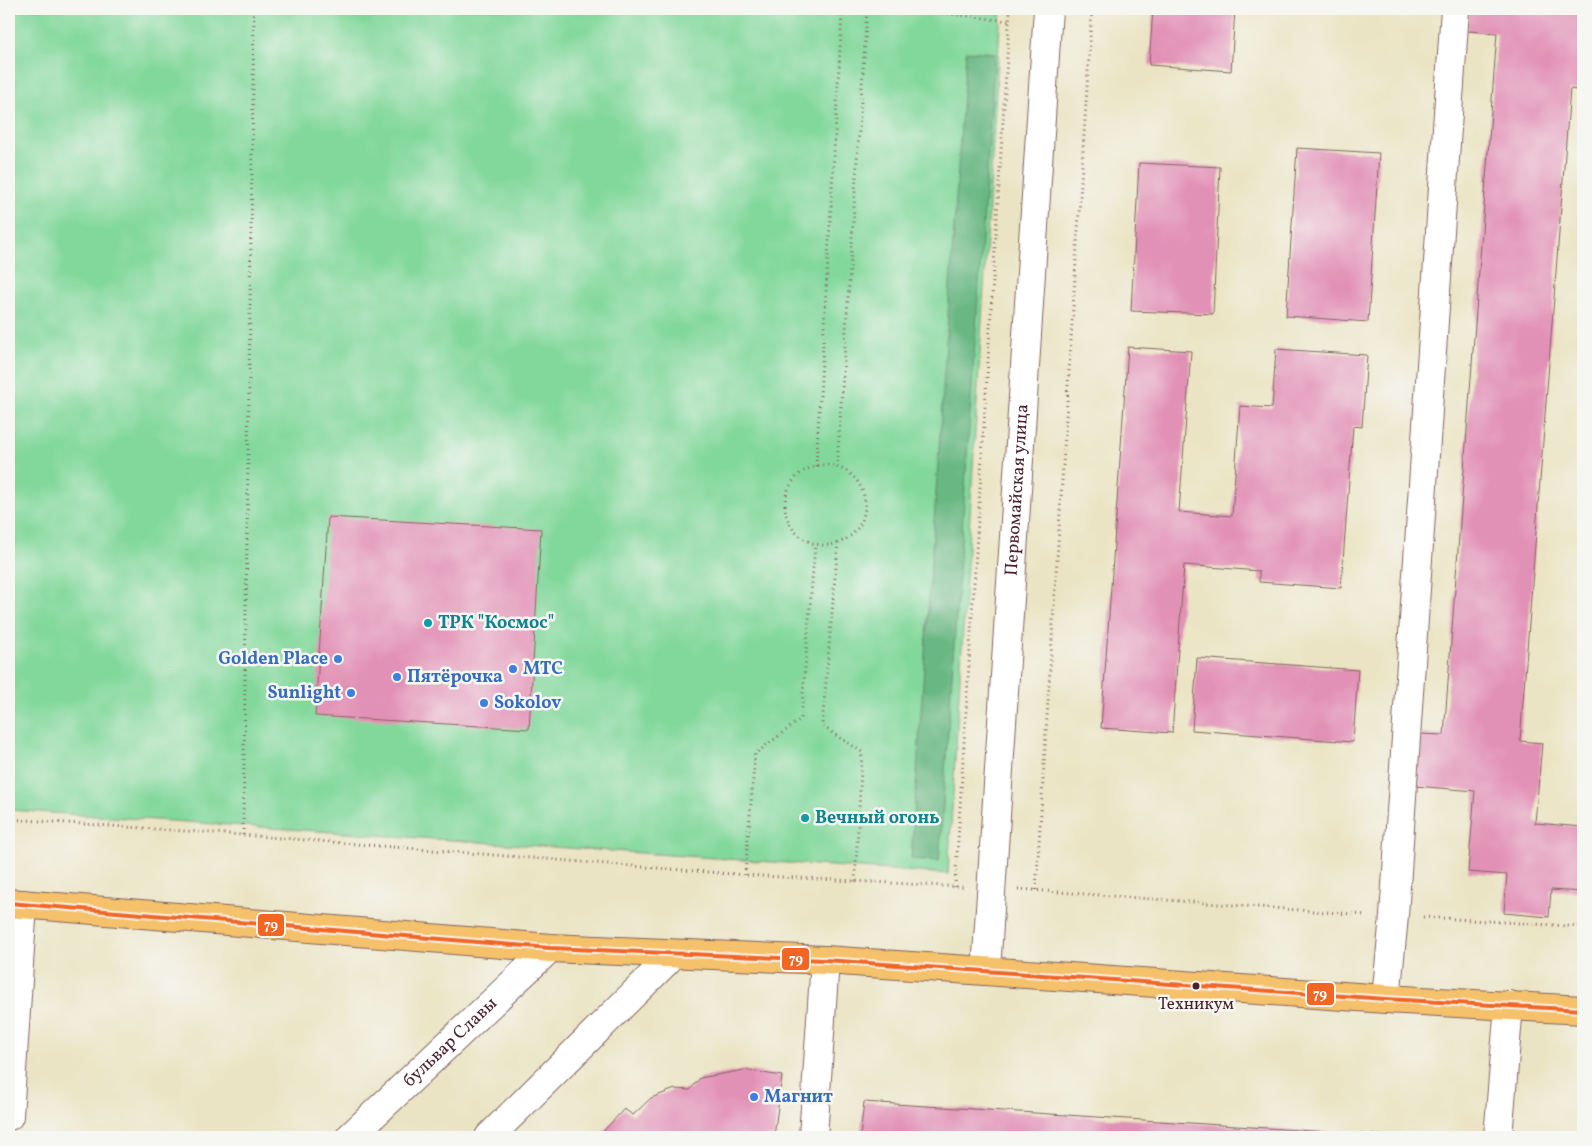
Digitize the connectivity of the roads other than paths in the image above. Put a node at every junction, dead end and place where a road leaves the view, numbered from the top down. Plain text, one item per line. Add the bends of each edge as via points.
1 (1048, 9) edge
2 (1455, 9) edge
3 (16, 904) edge
4 (550, 948) junction
5 (674, 954) junction
6 (824, 960) junction
7 (986, 971) junction
8 (1386, 999) junction
9 (1509, 1005) junction
10 (1583, 1010) edge
11 (9, 1116) edge
12 (350, 1137) edge
13 (489, 1137) edge
14 (813, 1137) edge
15 (1498, 1137) edge

1 - 7 street, Первомайская улица
2 - 8 street
3 - 4 main road
3 - 11 street
4 - 5 main road
4 - 12 street, бульвар Славы
5 - 6 main road
5 - 13 street
6 - 7 main road
6 - 14 street
7 - 8 main road
8 - 9 main road
9 - 10 main road
9 - 15 street

